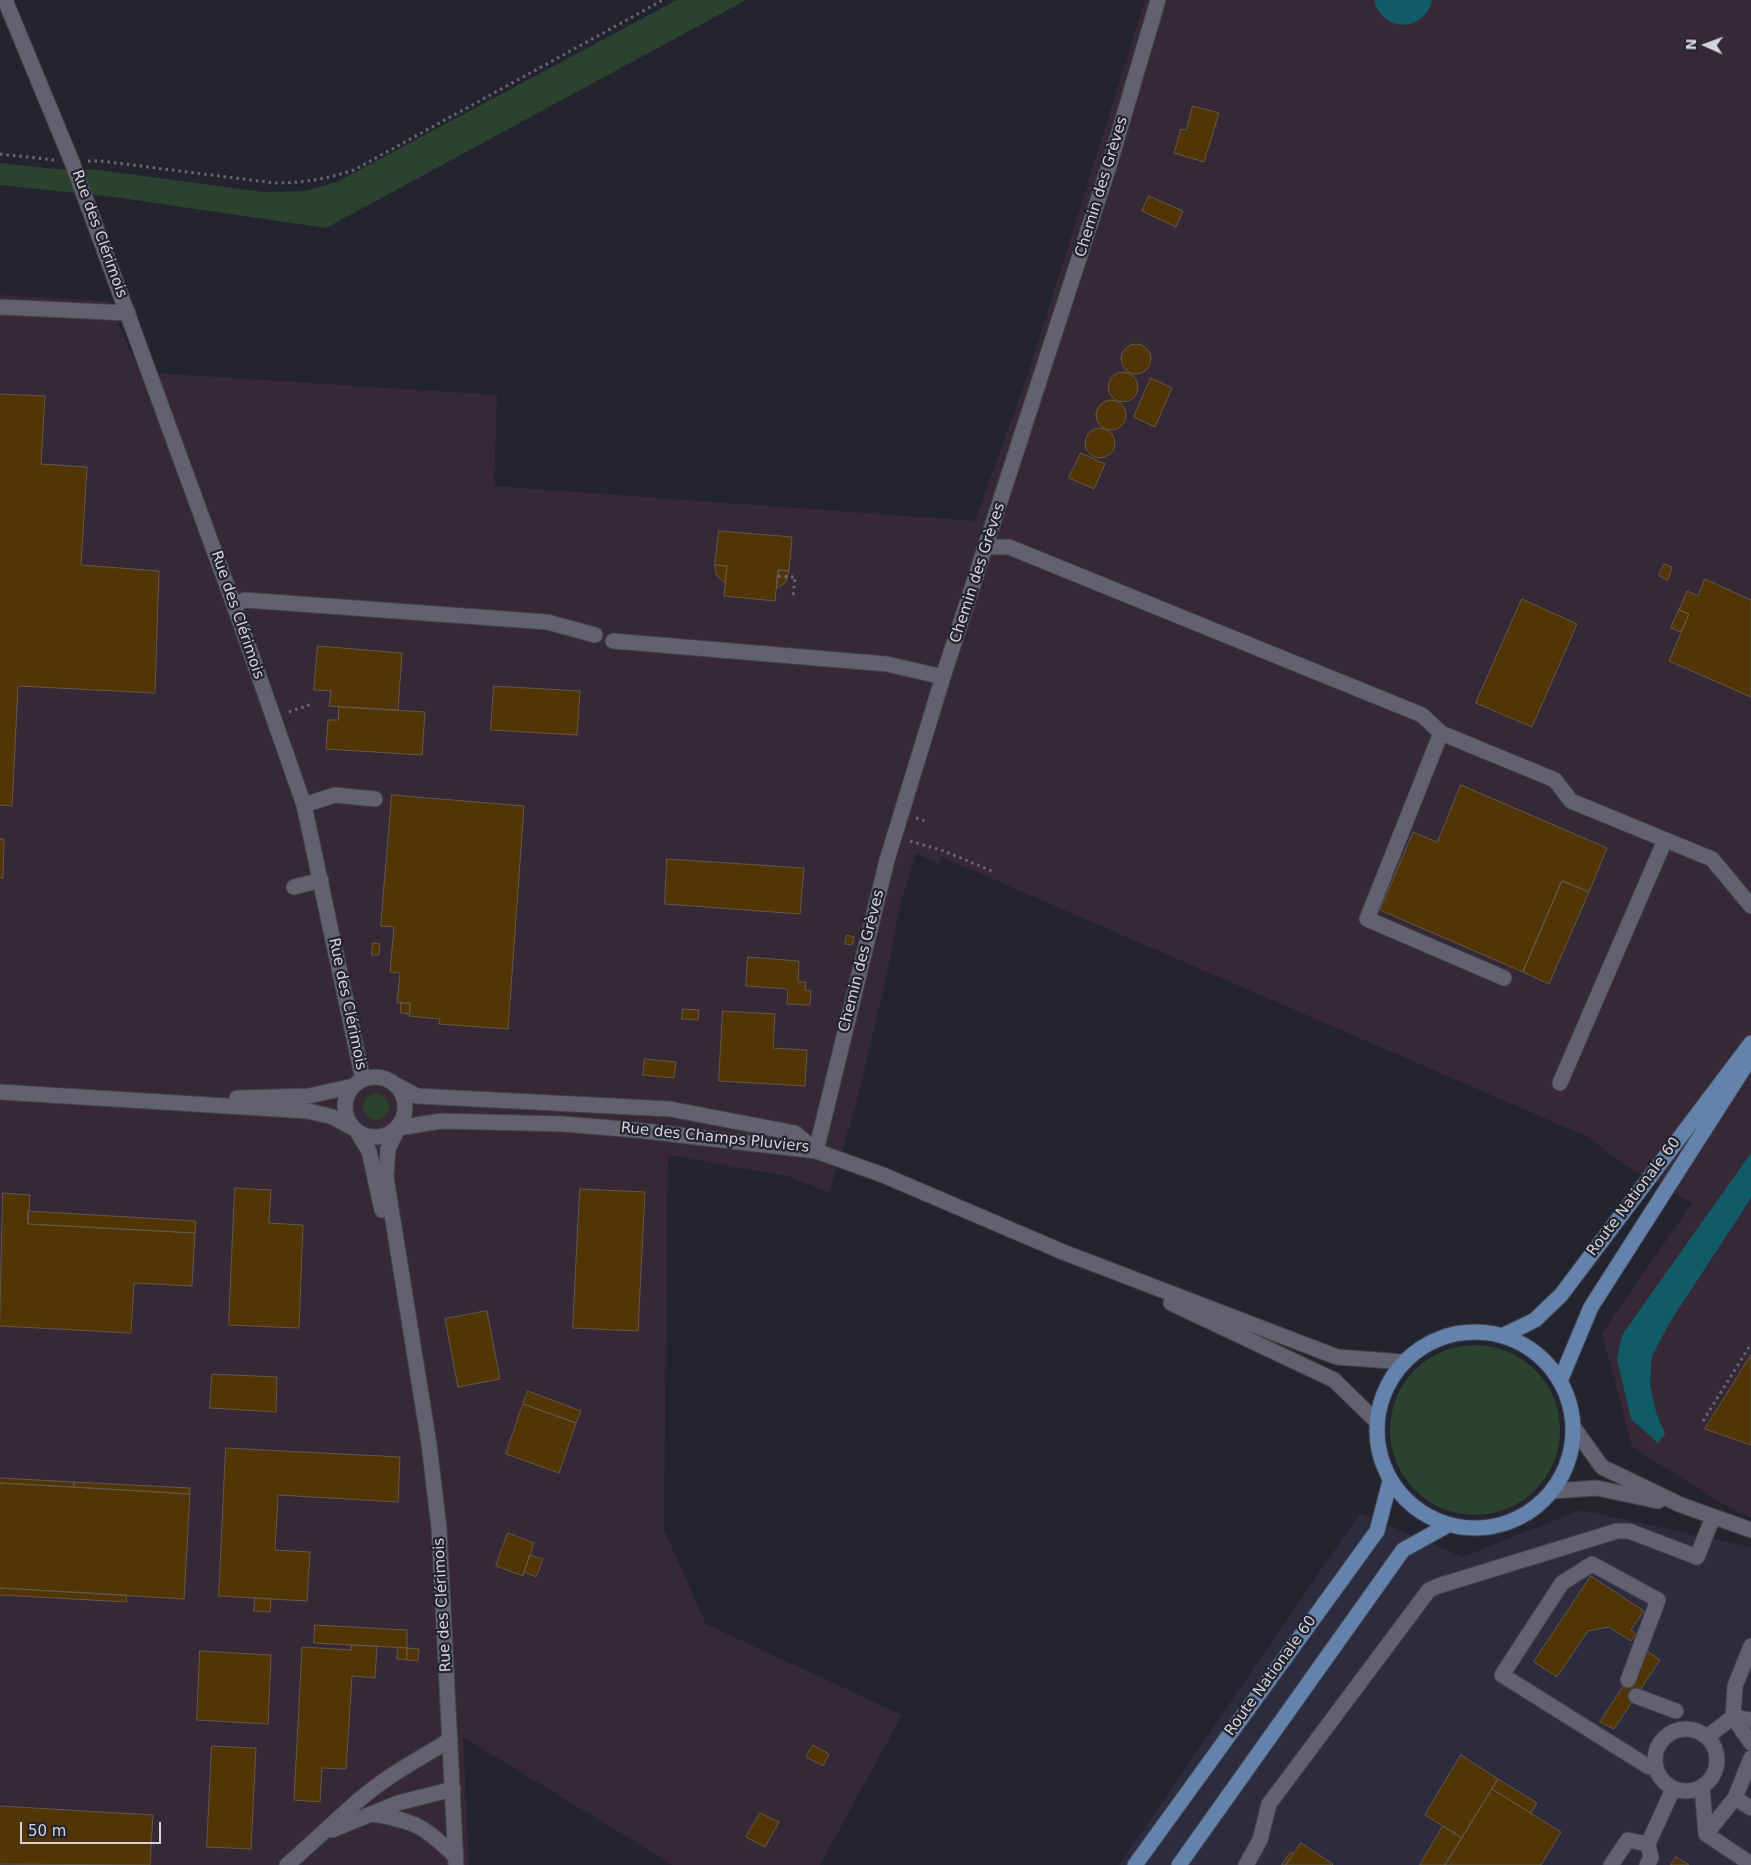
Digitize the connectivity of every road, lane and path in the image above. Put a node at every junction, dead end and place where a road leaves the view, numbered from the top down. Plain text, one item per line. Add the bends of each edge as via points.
1 (4, 0) edge
2 (663, 0) edge
3 (1158, 0) edge
4 (0, 154) edge
5 (72, 162) junction
6 (0, 307) edge
7 (128, 313) junction
8 (987, 548) junction
9 (778, 576) dead end
10 (792, 598) dead end
11 (234, 604) junction
12 (595, 635) dead end
13 (613, 641) dead end
14 (943, 677) junction
15 (312, 704) dead end
16 (274, 718) junction
17 (1442, 732) junction
18 (374, 799) dead end
19 (304, 806) junction
20 (895, 836) junction
21 (1666, 840) junction
22 (992, 871) dead end
23 (320, 880) junction
24 (294, 887) dead end
25 (1751, 906) edge
26 (1504, 978) dead end
27 (1751, 1043) edge
28 (1751, 1057) edge
29 (358, 1083) junction
30 (1560, 1083) dead end
31 (396, 1085) junction
32 (0, 1092) edge
33 (151, 1100) junction
34 (398, 1128) junction
35 (355, 1130) junction
36 (816, 1151) junction
37 (1063, 1252) junction
38 (1502, 1336) junction
39 (1751, 1344) edge
40 (415, 1355) junction
41 (1404, 1362) junction
42 (1560, 1381) junction
43 (1703, 1421) dead end
44 (1377, 1422) junction
45 (1574, 1428) junction
46 (1390, 1481) junction
47 (1553, 1491) junction
48 (1681, 1505) junction
49 (1712, 1517) junction
50 (1448, 1525) junction
51 (1751, 1530) edge
52 (1751, 1646) edge
53 (1628, 1680) dead end
54 (1636, 1696) dead end
55 (1676, 1711) dead end
56 (1733, 1717) junction
57 (1751, 1720) edge
58 (1707, 1736) junction
59 (450, 1740) junction
60 (1751, 1743) edge
61 (1751, 1758) edge
62 (1656, 1766) junction
63 (1702, 1787) junction
64 (1673, 1788) junction
65 (452, 1789) junction
66 (1735, 1798) junction
67 (1751, 1808) edge
68 (372, 1814) junction
69 (326, 1832) junction
70 (1706, 1834) junction
71 (1648, 1844) junction
72 (456, 1860) edge
73 (1751, 1864) edge
74 (287, 1865) edge
75 (1135, 1865) edge
76 (1178, 1865) edge
77 (1246, 1865) edge
78 (1611, 1865) edge
79 (1647, 1865) edge

1 - 5 street, Rue des Clérimois
2 - 5 path via 354,170 329,178 274,183 101,161
3 - 8 street, Chemin des Grèves via 1109,166
4 - 5 path
5 - 7 street, Rue des Clérimois
6 - 7 street
7 - 11 street, Rue des Clérimois
8 - 14 street, Chemin des Grèves
8 - 17 street via 1010,547 1404,707 1422,715
9 - 10 path via 794,577
11 - 12 street via 245,600 547,622
11 - 16 street, Rue des Clérimois
13 - 14 street via 887,664
14 - 20 street, Chemin des Grèves
15 - 16 path
16 - 19 street, Rue des Clérimois
17 - 21 street via 1555,780 1571,800
17 - 26 street via 1366,919
18 - 19 street via 334,795
19 - 23 street, Rue des Clérimois
20 - 22 path via 944,851
20 - 36 street, Chemin des Grèves
21 - 25 street via 1712,860
21 - 30 street
23 - 24 street
23 - 29 street, Rue des Clérimois
27 - 38 main road, Route Nationale 60 via 1561,1295 1536,1320
28 - 42 main road, Route Nationale 60 via 1591,1308
29 - 31 street via 380,1078
29 - 33 street via 309,1096
29 - 35 street via 345,1102 345,1111
31 - 34 street via 405,1100 406,1109
31 - 36 street, Rue des Champs Pluviers via 417,1096 670,1109 795,1133
32 - 33 street
33 - 35 street via 308,1111 333,1117
34 - 35 street via 381,1137 364,1136
34 - 36 street, Rue des Champs Pluviers via 440,1121 563,1124
34 - 40 street, Rue des Clérimois via 388,1149 386,1177
35 - 40 street, Rue des Clérimois via 368,1151
36 - 37 street via 883,1175
37 - 41 street via 1337,1357
37 - 44 street via 1334,1380
38 - 41 main road via 1467,1332 1433,1341
38 - 42 main road via 1536,1353
39 - 43 path
40 - 59 street, Rue des Clérimois via 439,1528
41 - 44 main road via 1385,1390
42 - 45 main road via 1570,1404
44 - 46 main road via 1379,1452
45 - 47 main road via 1569,1461
45 - 48 street via 1602,1467
46 - 50 main road via 1415,1508
46 - 75 main road, Route Nationale 60 via 1377,1531
47 - 48 street via 1597,1488
47 - 50 main road via 1523,1516 1486,1528
48 - 49 street
49 - 51 street
49 - 77 street via 1697,1557 1629,1531 1617,1531 1429,1590 1269,1804 1260,1840
50 - 76 main road via 1404,1550
52 - 56 street via 1735,1686
53 - 62 street via 1658,1600 1592,1564 1562,1583 1502,1675 1649,1767
54 - 55 street
56 - 57 street
56 - 58 street
56 - 60 street
58 - 62 street via 1693,1730 1678,1730 1668,1735 1656,1754
58 - 63 street via 1715,1748 1718,1763 1713,1777
59 - 65 street, Rue des Clérimois
59 - 69 street via 378,1785
61 - 66 street
62 - 64 street via 1662,1779
63 - 64 street via 1688,1791
63 - 70 street
64 - 71 street
65 - 68 street via 398,1803
65 - 72 street, Rue des Clérimois
66 - 67 street
66 - 70 street
68 - 69 street
68 - 72 street via 400,1818 428,1830
69 - 74 street
70 - 73 street
71 - 78 street via 1628,1840
71 - 79 street via 1651,1858

